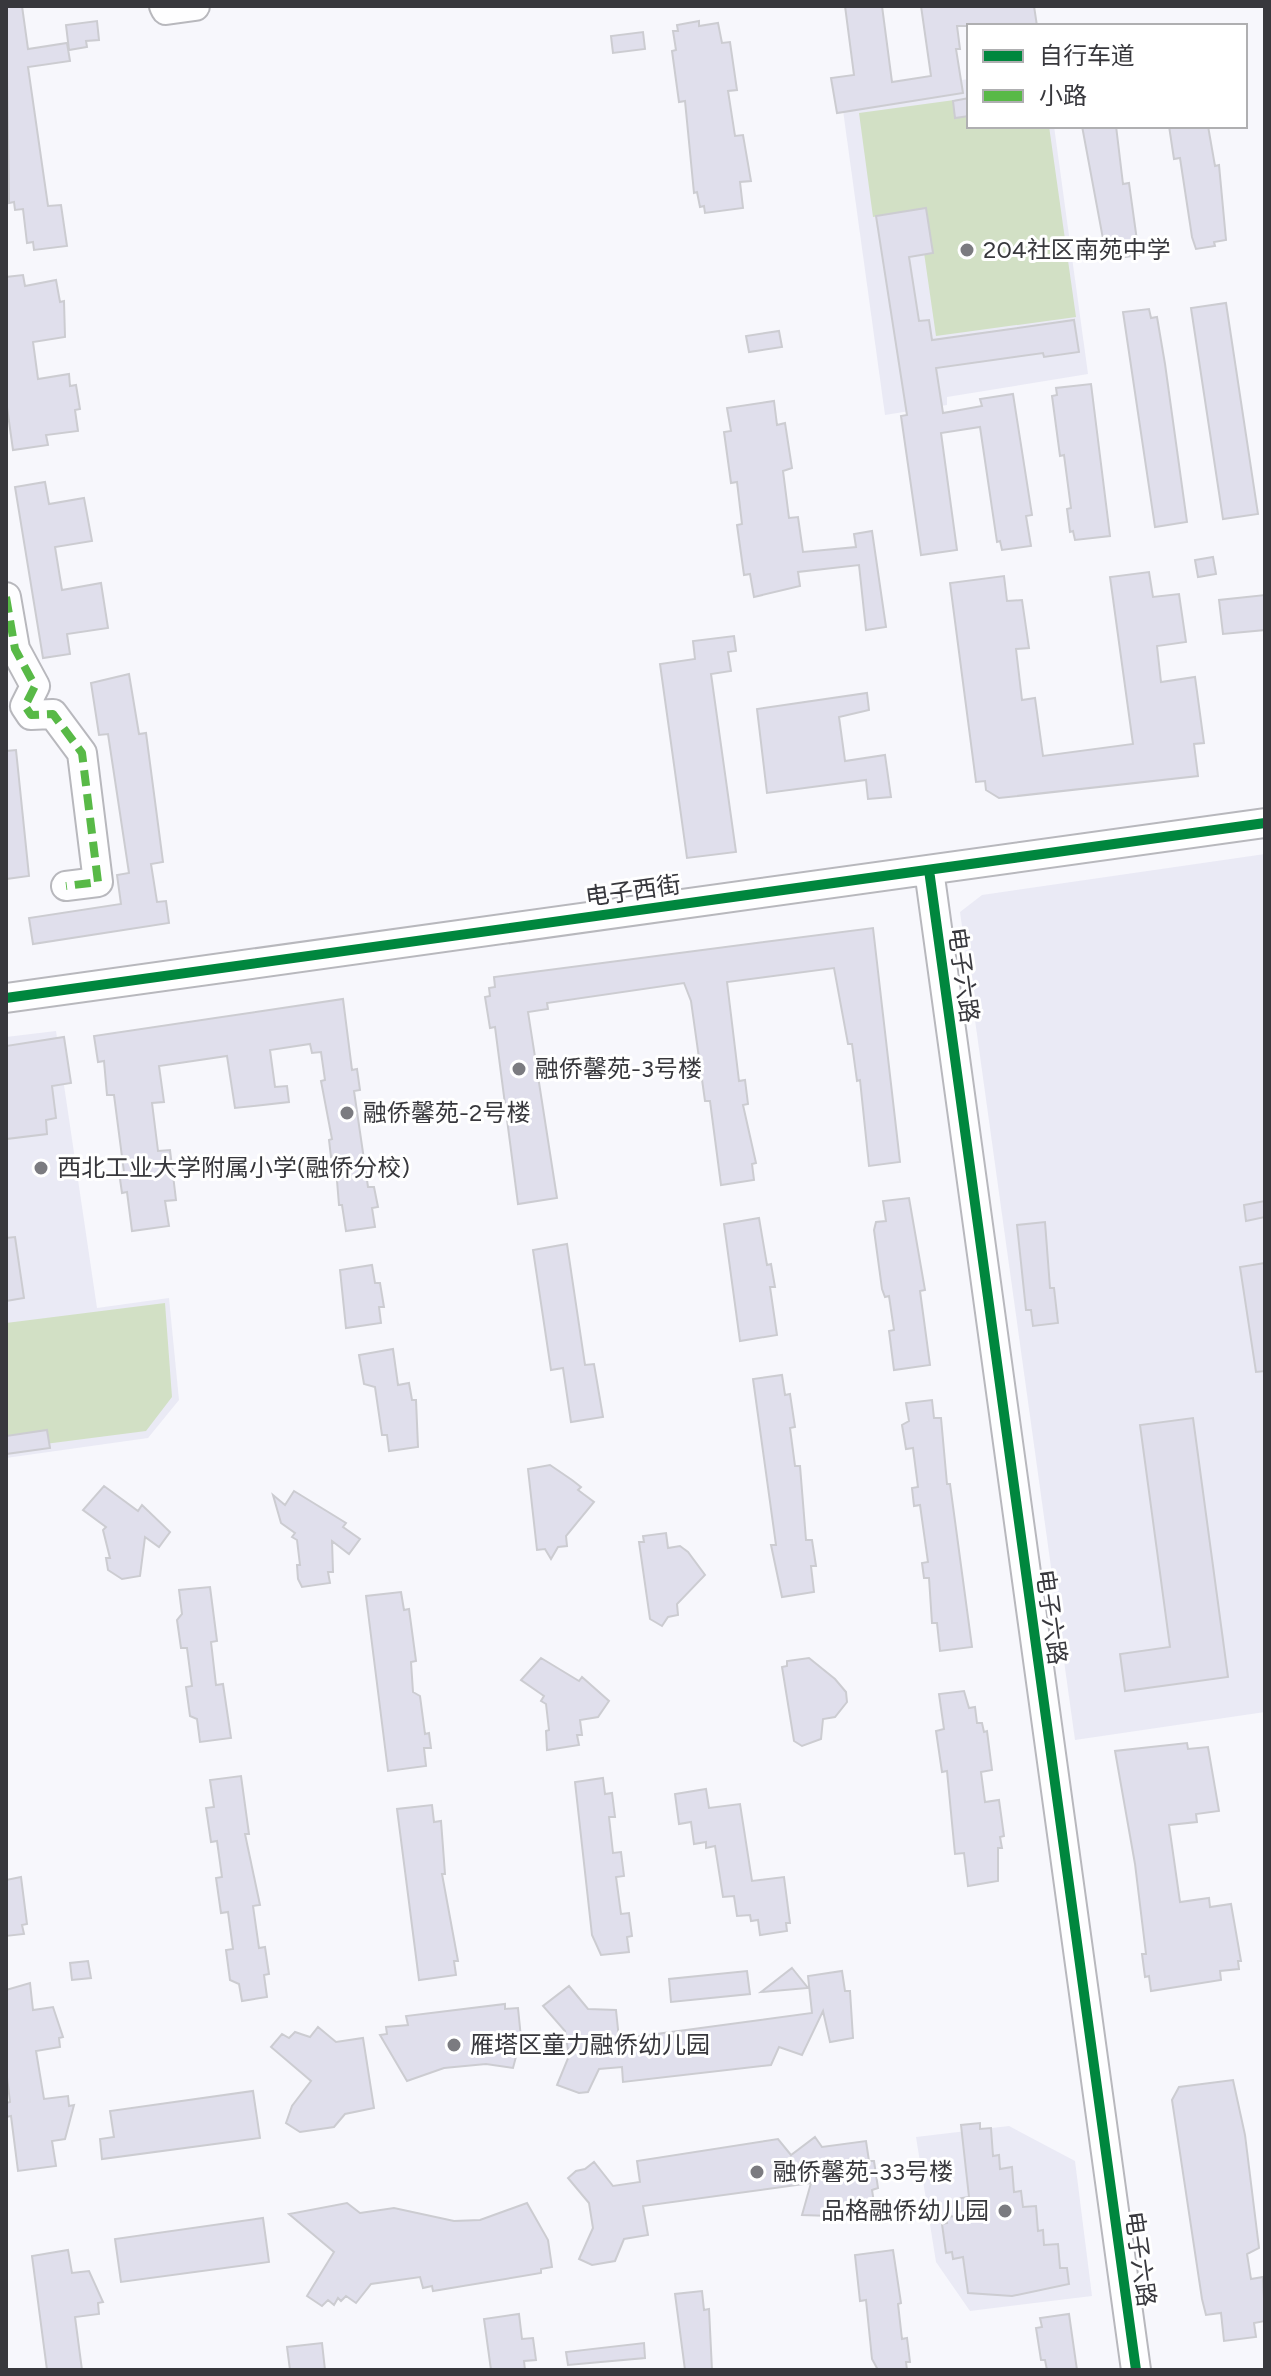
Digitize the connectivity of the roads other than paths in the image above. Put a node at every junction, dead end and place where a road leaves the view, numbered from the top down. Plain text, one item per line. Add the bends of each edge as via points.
1 (164, 6) edge
2 (195, 6) edge
3 (6, 597) edge
4 (10, 650) edge
5 (1265, 823) edge
6 (929, 870) junction
7 (66, 886) dead end
8 (6, 998) edge
9 (1136, 2370) edge

1 - 2 street
3 - 4 street
4 - 7 street via 35,686 25,706 31,715 53,714 82,753 98,882
5 - 6 street, 电子西街
6 - 8 street, 电子西街
6 - 9 street, 电子六路

